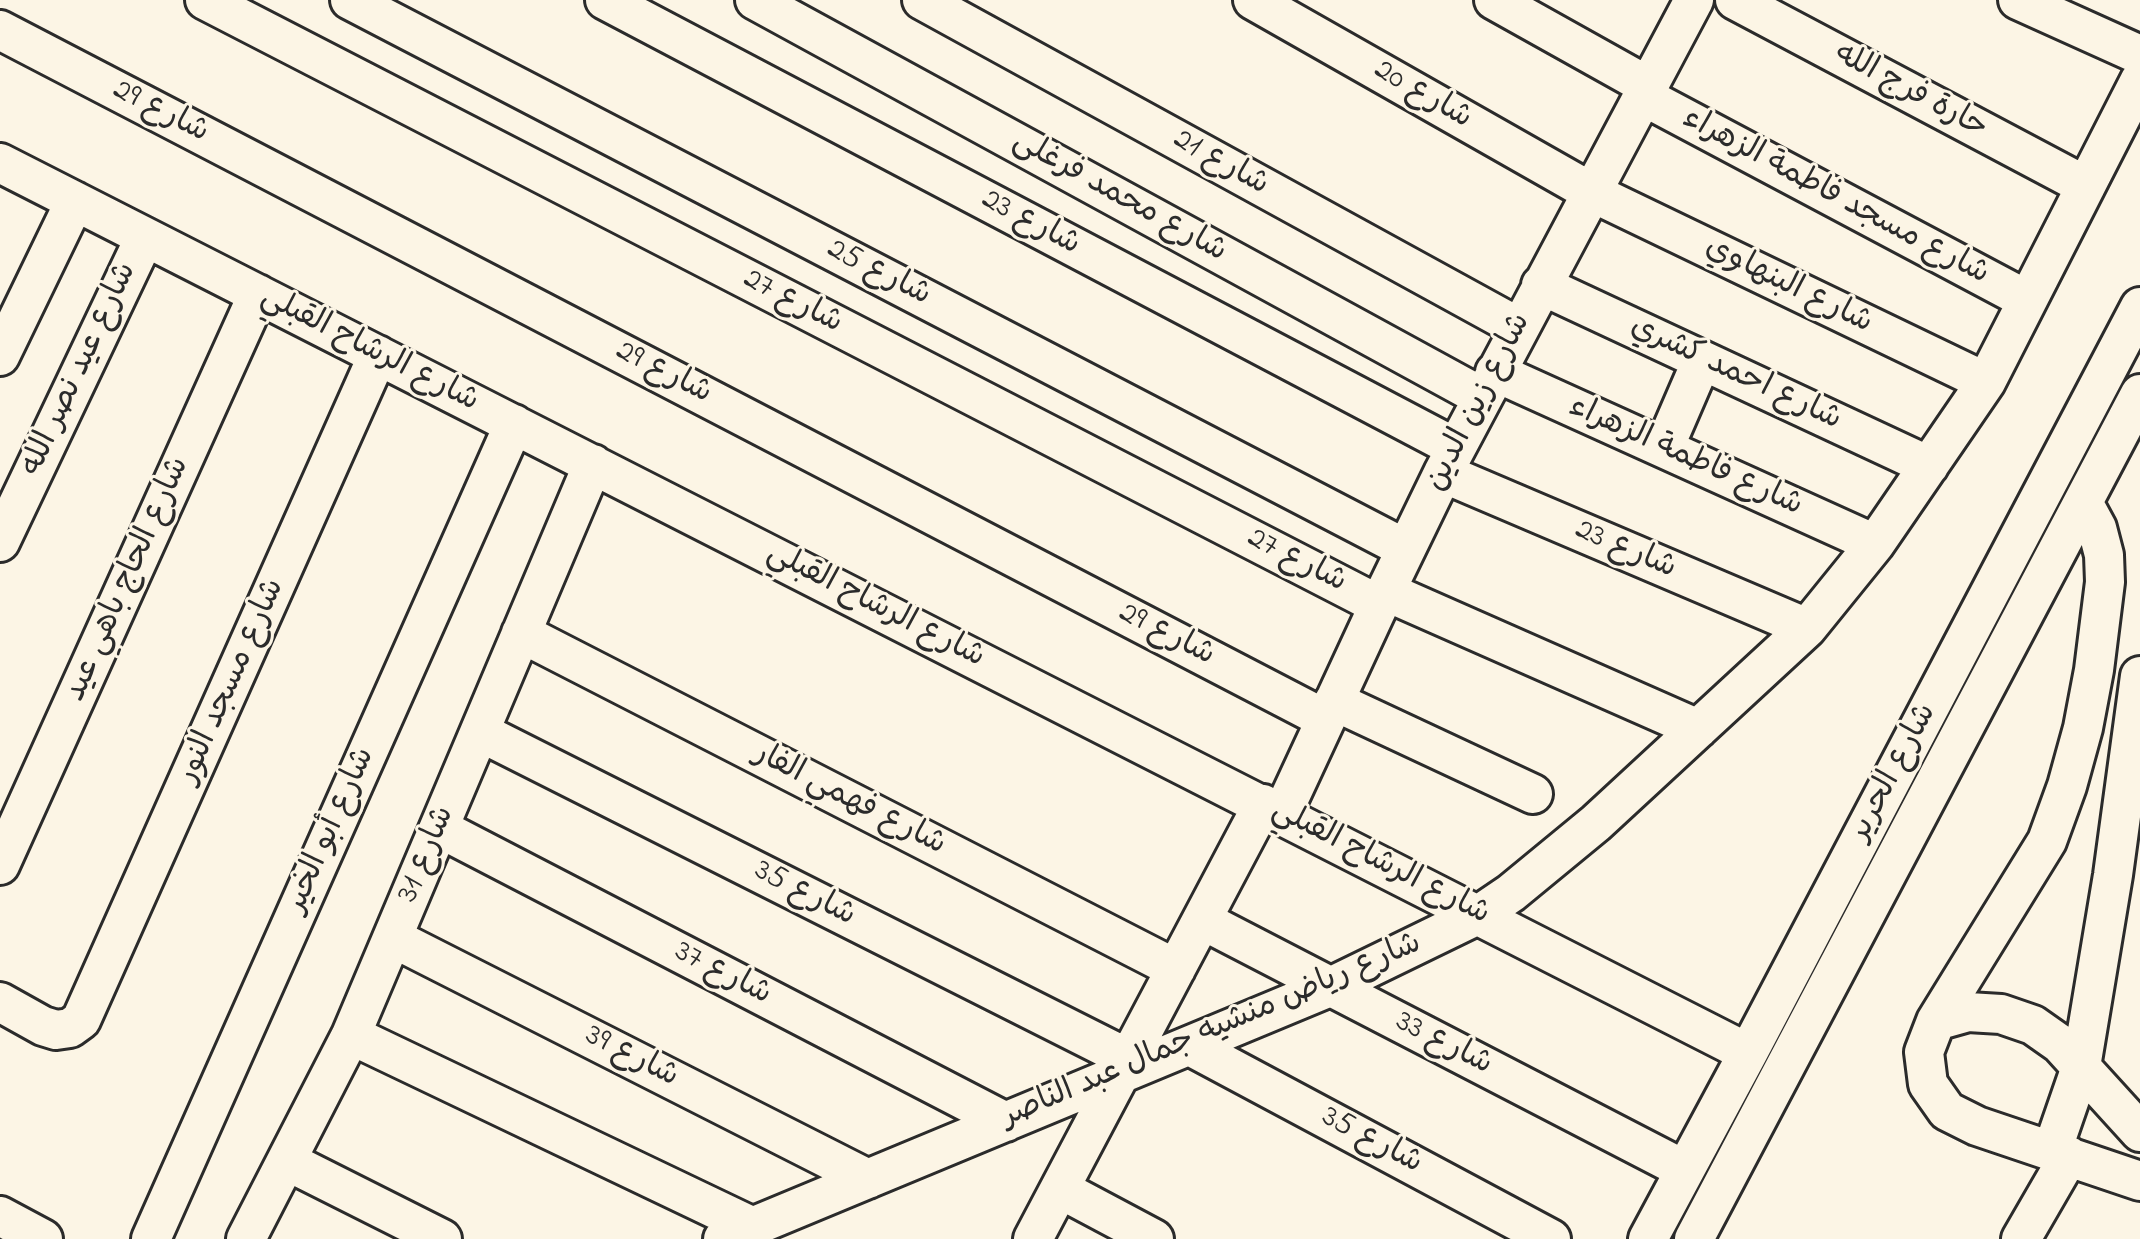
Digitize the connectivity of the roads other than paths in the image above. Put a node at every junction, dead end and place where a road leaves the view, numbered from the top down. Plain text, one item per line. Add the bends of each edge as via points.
1 (205, 0) edge
2 (350, 0) edge
3 (605, 0) edge
4 (755, 0) edge
5 (922, 0) edge
6 (1254, 0) edge
7 (1494, 0) edge
8 (1694, 0) edge
9 (1735, 0) edge
10 (2018, 0) edge
11 (0, 30) edge
12 (2140, 55) edge
13 (2140, 80) edge
14 (1645, 91) junction
15 (0, 163) edge
16 (2086, 186) junction
17 (1591, 192) junction
18 (75, 201) junction
19 (145, 237) junction
20 (1541, 285) junction
21 (258, 294) junction
22 (2027, 300) junction
23 (2140, 307) edge
24 (1518, 327) junction
25 (378, 355) junction
26 (0, 356) edge
27 (1702, 360) junction
28 (1986, 382) junction
29 (1488, 384) junction
30 (2087, 408) junction
31 (2134, 419) edge
32 (513, 424) junction
33 (1664, 448) junction
34 (1449, 460) junction
35 (593, 464) junction
36 (1929, 466) junction
37 (2084, 504) junction
38 (0, 542) edge
39 (1875, 544) junction
40 (1406, 549) junction
41 (1382, 598) junction
42 (1807, 628) junction
43 (521, 633) junction
44 (2140, 676) edge
45 (1329, 710) junction
46 (1698, 729) junction
47 (480, 732) junction
48 (1533, 794) dead end
49 (1273, 809) junction
50 (439, 828) junction
51 (0, 865) edge
52 (1479, 914) junction
53 (1202, 920) junction
54 (393, 938) junction
55 (1176, 969) junction
56 (1330, 987) junction
57 (0, 1002) edge
58 (1936, 1021) junction
59 (351, 1035) junction
60 (1190, 1045) junction
61 (1748, 1053) junction
62 (1124, 1067) junction
63 (2081, 1067) junction
64 (1006, 1122) junction
65 (2140, 1132) edge
66 (2061, 1154) junction
67 (287, 1161) junction
68 (1685, 1170) junction
69 (868, 1179) junction
70 (2140, 1181) edge
71 (1060, 1189) junction
72 (0, 1216) edge
73 (738, 1233) edge
74 (43, 1239) edge
75 (151, 1239) edge
76 (246, 1239) edge
77 (442, 1239) edge
78 (1033, 1239) edge
79 (1154, 1239) edge
80 (1551, 1239) edge
81 (1648, 1239) edge
82 (1694, 1239) edge
83 (2021, 1239) edge

1 - 41 street, شارع 27
2 - 40 street, شارع 25
3 - 34 street, شارع 23
4 - 29 street, شارع محمد فرغلى
5 - 24 street, شارع 21
6 - 17 street, شارع 20
7 - 14 street, شارع مسجد فاطمة الزهراء
8 - 14 street, شارع زين الدين
9 - 16 street, حارة فرج الله
10 - 12 street
11 - 45 street, شارع 29
13 - 16 street, شارع رياض منشيه جمال عبد الناصر
14 - 17 street, شارع زين الدين
14 - 22 street, شارع مسجد فاطمة الزهراء
15 - 18 street, شارع الرشاح القبلي
16 - 22 street, شارع رياض منشيه جمال عبد الناصر
17 - 20 street, شارع زين الدين
17 - 28 street, شارع البنهاوي
18 - 19 street, شارع الرشاح القبلي
18 - 26 street
19 - 21 street, شارع الرشاح القبلي
19 - 38 street, شارع عيد نصر الله
20 - 24 street, شارع زين الدين
20 - 27 street, شارع احمد كشري
21 - 25 street, شارع الرشاح القبلي
21 - 51 street, شارع الحاج باهي عيد
22 - 28 street, شارع رياض منشيه جمال عبد الناصر
23 - 30 street, شارع الحرير
24 - 29 street, شارع زين الدين
25 - 32 street, شارع الرشاح القبلي
25 - 57 street, شارع مسجد النور via 81,1020 56,1030
27 - 33 street
27 - 36 street, شارع احمد كشري
28 - 36 street, شارع رياض منشيه جمال عبد الناصر
29 - 33 street, شارع فاطمة الزهراء
29 - 34 street, شارع زين الدين
30 - 31 street
30 - 61 street, شارع الحرير
31 - 37 street, شارع الحرير
32 - 35 street, شارع الرشاح القبلي
32 - 75 street, شارع أبو الخير
33 - 39 street, شارع فاطمة الزهراء
34 - 40 street, شارع زين الدين
34 - 42 street, شارع 23
35 - 43 street, شارع 31
35 - 49 street, شارع الرشاح القبلي
36 - 39 street, شارع رياض منشيه جمال عبد الناصر
37 - 58 street via 2097,528 2105,582 2083,728 2047,841
37 - 82 street, شارع الحرير
39 - 42 street, شارع رياض منشيه جمال عبد الناصر
40 - 41 street, شارع زين الدين
41 - 45 street, شارع زين الدين
41 - 46 street, شارع 27
42 - 46 street, شارع رياض منشيه جمال عبد الناصر
43 - 47 street, شارع 31
43 - 55 street, شارع فهمي الفار
44 - 63 street
45 - 48 street, شارع 29
45 - 49 street, شارع زين الدين
46 - 52 street, شارع رياض منشيه جمال عبد الناصر via 1596,823
47 - 50 street, شارع 31
47 - 62 street, شارع 35
49 - 52 street, شارع الرشاح القبلي
49 - 53 street, شارع زين الدين
50 - 54 street, شارع 31
50 - 64 street, شارع 37
52 - 56 street, شارع رياض منشيه جمال عبد الناصر
52 - 61 street, شارع الرشاح القبلي
53 - 55 street, شارع زين الدين
53 - 56 street, شارع 33
54 - 59 street, شارع 31
54 - 69 street, شارع 39
55 - 62 street, شارع زين الدين
56 - 60 street, شارع رياض منشيه جمال عبد الناصر
56 - 68 street, شارع 33
58 - 63 street via 1968,1013 2001,1014 2033,1025
58 - 66 street via 1924,1052 1928,1084 1947,1111
59 - 67 street, شارع 31
59 - 73 street
60 - 62 street, شارع رياض منشيه جمال عبد الناصر
60 - 80 street, شارع 35
61 - 68 street, شارع الحرير
62 - 64 street, شارع رياض منشيه جمال عبد الناصر
62 - 71 street, شارع زين الدين
63 - 65 street
63 - 66 street
64 - 69 street, شارع رياض منشيه جمال عبد الناصر
66 - 70 street
66 - 83 street
67 - 76 street, شارع 31
67 - 77 street
68 - 81 street, شارع الحرير
69 - 73 street, شارع رياض منشيه جمال عبد الناصر
71 - 78 street, شارع زين الدين
71 - 79 street
72 - 74 street

